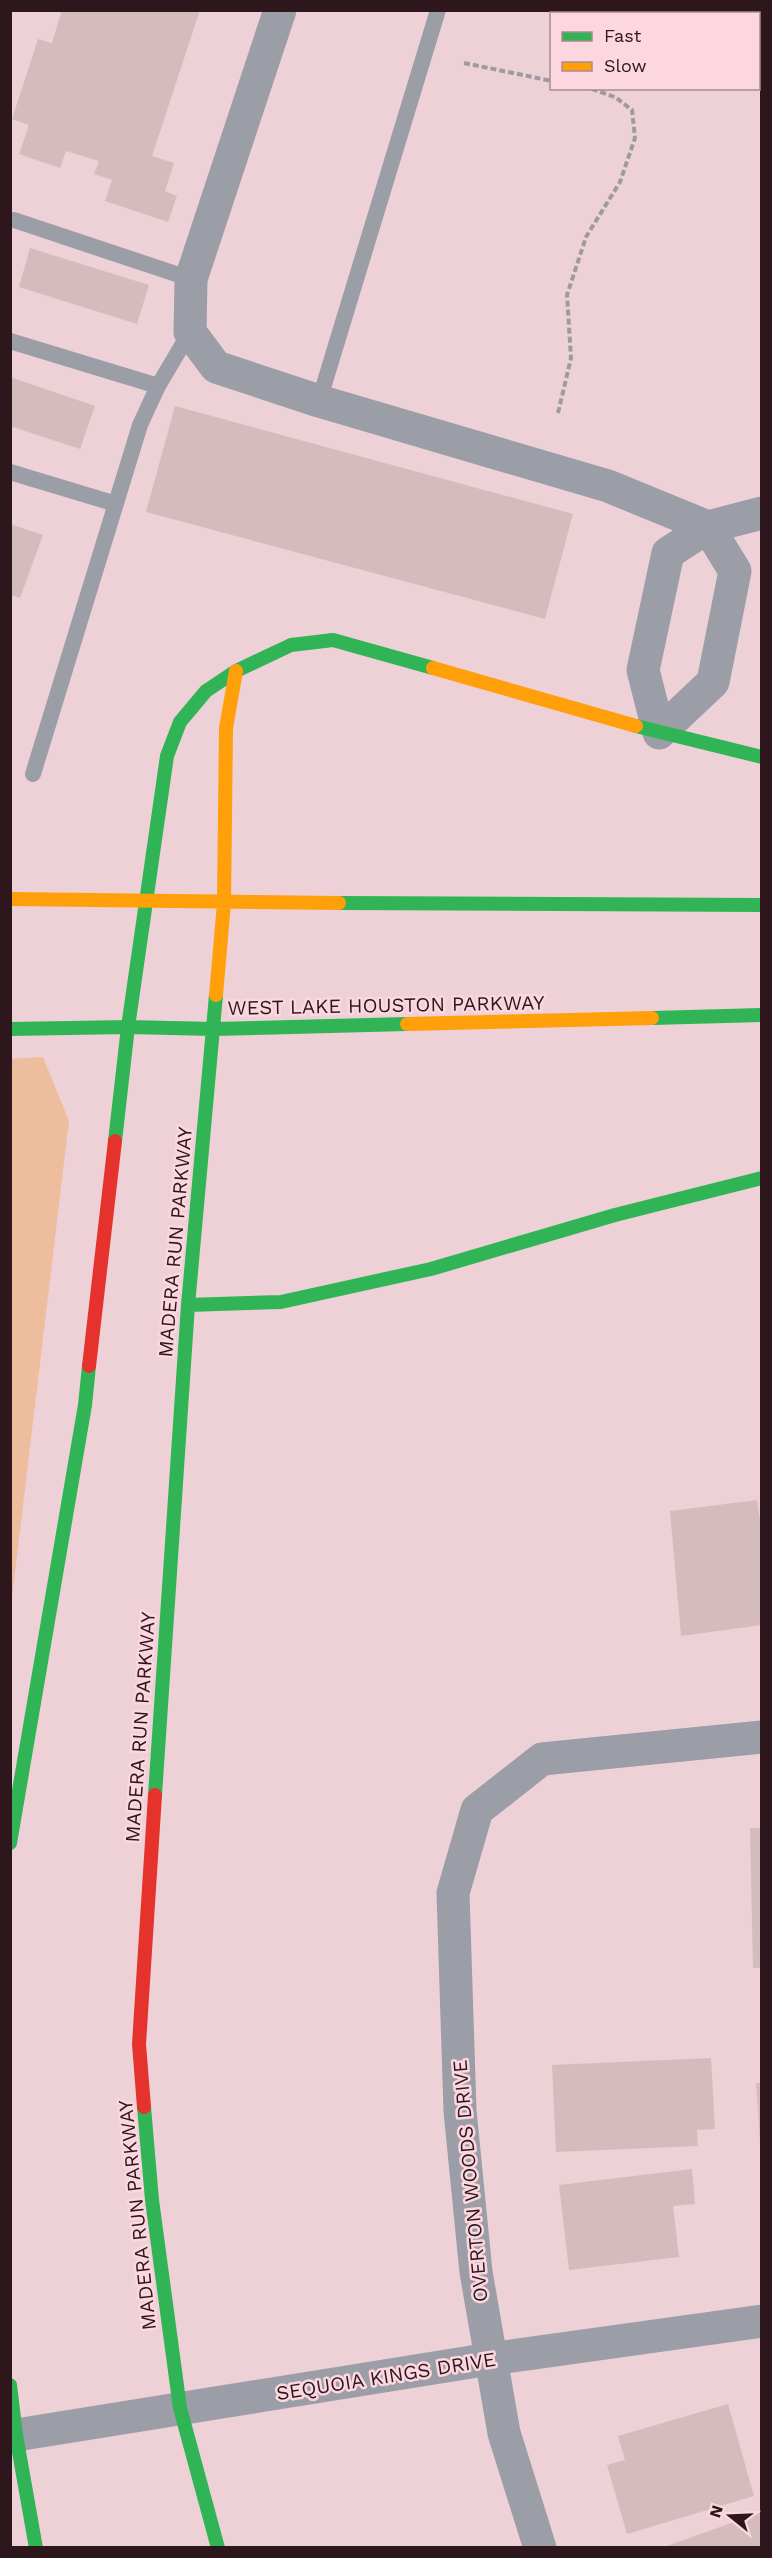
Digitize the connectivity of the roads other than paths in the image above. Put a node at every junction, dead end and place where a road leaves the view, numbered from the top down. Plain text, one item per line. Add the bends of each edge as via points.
1 (280, 10) edge
2 (438, 10) edge
3 (14, 220) dead end
4 (191, 279) junction
5 (190, 332) junction
6 (10, 341) edge
7 (158, 386) junction
8 (319, 401) junction
9 (10, 472) edge
10 (116, 504) junction
11 (762, 513) edge
12 (708, 526) junction
13 (236, 670) junction
14 (659, 733) junction
15 (762, 757) edge
16 (33, 774) dead end
17 (10, 900) edge
18 (145, 903) junction
19 (224, 903) junction
20 (762, 905) edge
21 (762, 1015) edge
22 (128, 1027) junction
23 (10, 1029) edge
24 (214, 1029) junction
25 (762, 1178) edge
26 (188, 1305) junction
27 (762, 1737) edge
28 (10, 1843) edge
29 (762, 2321) edge
30 (490, 2359) junction
31 (10, 2385) edge
32 (180, 2409) junction
33 (13, 2435) edge
34 (36, 2547) edge
35 (218, 2547) edge
36 (540, 2547) edge

1 - 4 street
2 - 8 lane
3 - 4 lane
4 - 5 street
5 - 7 lane
5 - 8 street via 216,368
6 - 7 lane
7 - 10 lane via 140,425
8 - 12 street via 608,486
9 - 10 lane
10 - 16 lane
11 - 12 street
12 - 14 street via 668,553 643,670
12 - 14 street via 735,571 712,682
13 - 14 street via 291,645 333,640
13 - 18 street via 206,691 180,722 167,756
13 - 19 street, MADERA RUN PARKWAY via 226,728
14 - 15 street
17 - 18 street
18 - 19 street
18 - 22 street
19 - 20 street
19 - 24 street, MADERA RUN PARKWAY
21 - 24 street, WEST LAKE HOUSTON PARKWAY
22 - 23 street, WEST LAKE HOUSTON PARKWAY
22 - 24 street, WEST LAKE HOUSTON PARKWAY
22 - 28 street via 85,1405
24 - 26 street, MADERA RUN PARKWAY
25 - 26 street via 615,1215 431,1269 281,1302
26 - 32 street, MADERA RUN PARKWAY via 139,2044 152,2200
27 - 30 street, OVERTON WOODS DRIVE via 542,1759 477,1810 453,1893 460,2111 476,2272
29 - 30 street, SEQUOIA KINGS DRIVE
30 - 32 street, SEQUOIA KINGS DRIVE
30 - 36 street, OVERTON WOODS DRIVE via 504,2433
31 - 33 street
32 - 33 street, SEQUOIA KINGS DRIVE
32 - 35 street, MADERA RUN PARKWAY
33 - 34 street

